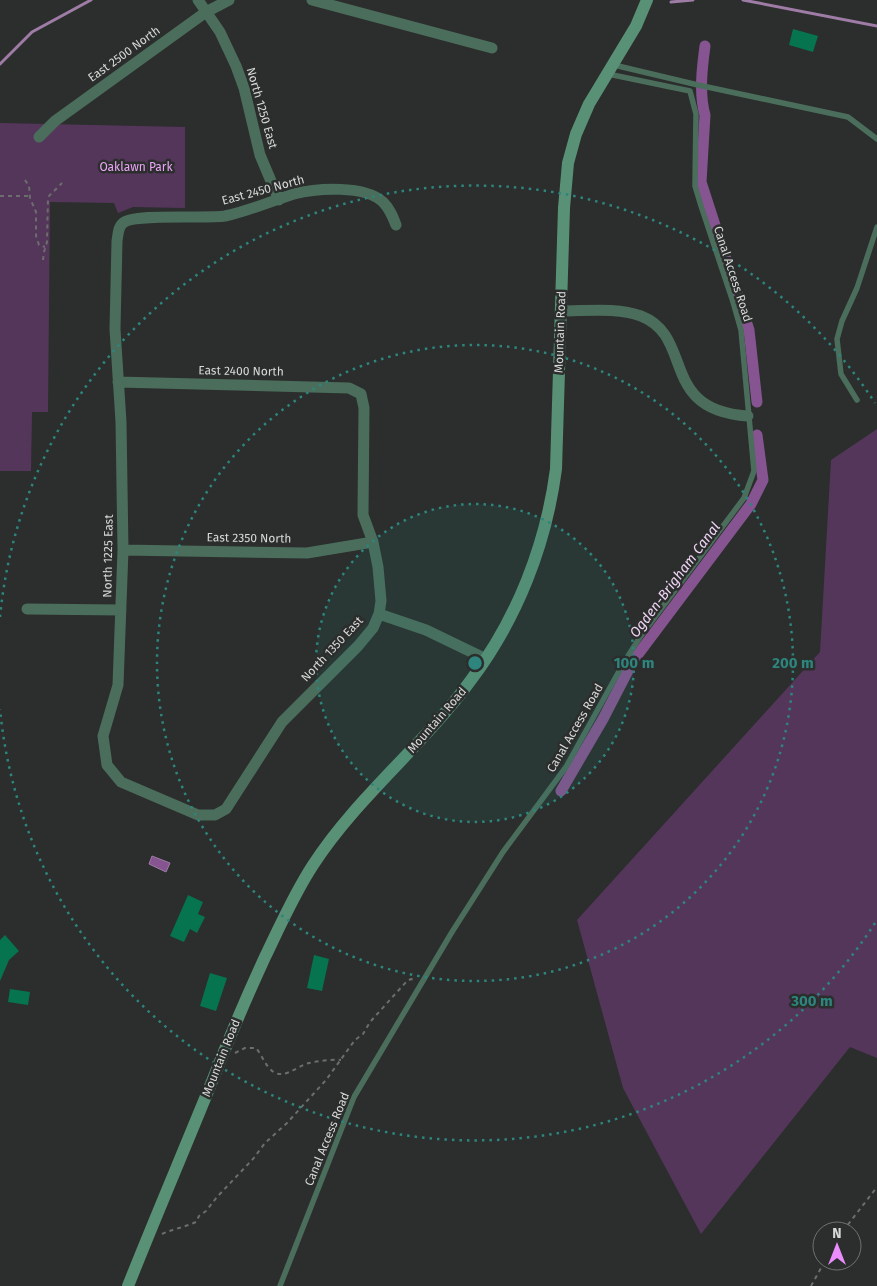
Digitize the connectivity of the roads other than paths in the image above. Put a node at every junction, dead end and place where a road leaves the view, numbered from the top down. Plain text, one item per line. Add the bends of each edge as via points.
1 (198, 0) edge
2 (229, 0) edge
3 (312, 0) edge
4 (647, 0) edge
5 (206, 12) junction
6 (492, 48) dead end
7 (611, 69) junction
8 (39, 137) dead end
9 (877, 139) edge
10 (279, 200) junction
11 (122, 224) joint
12 (396, 225) dead end
13 (877, 227) edge
14 (561, 310) junction
15 (118, 382) junction
16 (361, 394) joint
17 (857, 400) dead end
18 (748, 416) junction
19 (373, 542) junction
20 (123, 550) junction
21 (27, 609) dead end
22 (121, 610) junction
23 (379, 614) junction
24 (486, 659) junction
25 (226, 808) joint
26 (128, 1286) edge
27 (280, 1286) edge

1 - 5 street, North 1250 East
2 - 5 street, East 2500 North
3 - 6 street
4 - 7 street, Mountain Road
5 - 8 street, East 2500 North via 55,120
5 - 10 street, North 1250 East via 220,32 236,66 260,155
7 - 9 lane via 848,117
7 - 14 street, Mountain Road via 576,134 568,162
7 - 18 lane, Canal Access Road via 690,91 696,114 696,186 741,330
10 - 11 street, East 2450 North via 223,216 140,217
10 - 12 street, East 2450 North via 294,194 326,190 370,194 382,201
11 - 15 street, North 1225 East via 117,260
13 - 17 lane via 837,339 841,374
14 - 18 street via 624,311 642,316 665,335 696,398 718,411
14 - 24 street, Mountain Road via 556,470 552,501 526,581
15 - 16 street, East 2400 North via 350,388
15 - 20 street, North 1225 East
16 - 19 street, North 1350 East via 364,408 363,515
18 - 27 lane, Canal Access Road via 754,471 744,498 640,637 566,767 503,852 422,981 354,1097
19 - 20 street, East 2350 North via 307,553
19 - 23 street, North 1350 East via 381,585
20 - 22 street, North 1225 East
21 - 22 street
22 - 25 street, North 1225 East via 118,685 103,736 107,765 121,782 198,815 215,815
23 - 24 street via 426,630
23 - 25 street, North 1350 East via 373,628 358,646 282,722
24 - 26 street, Mountain Road via 443,714 337,832 313,865 278,930 223,1052

